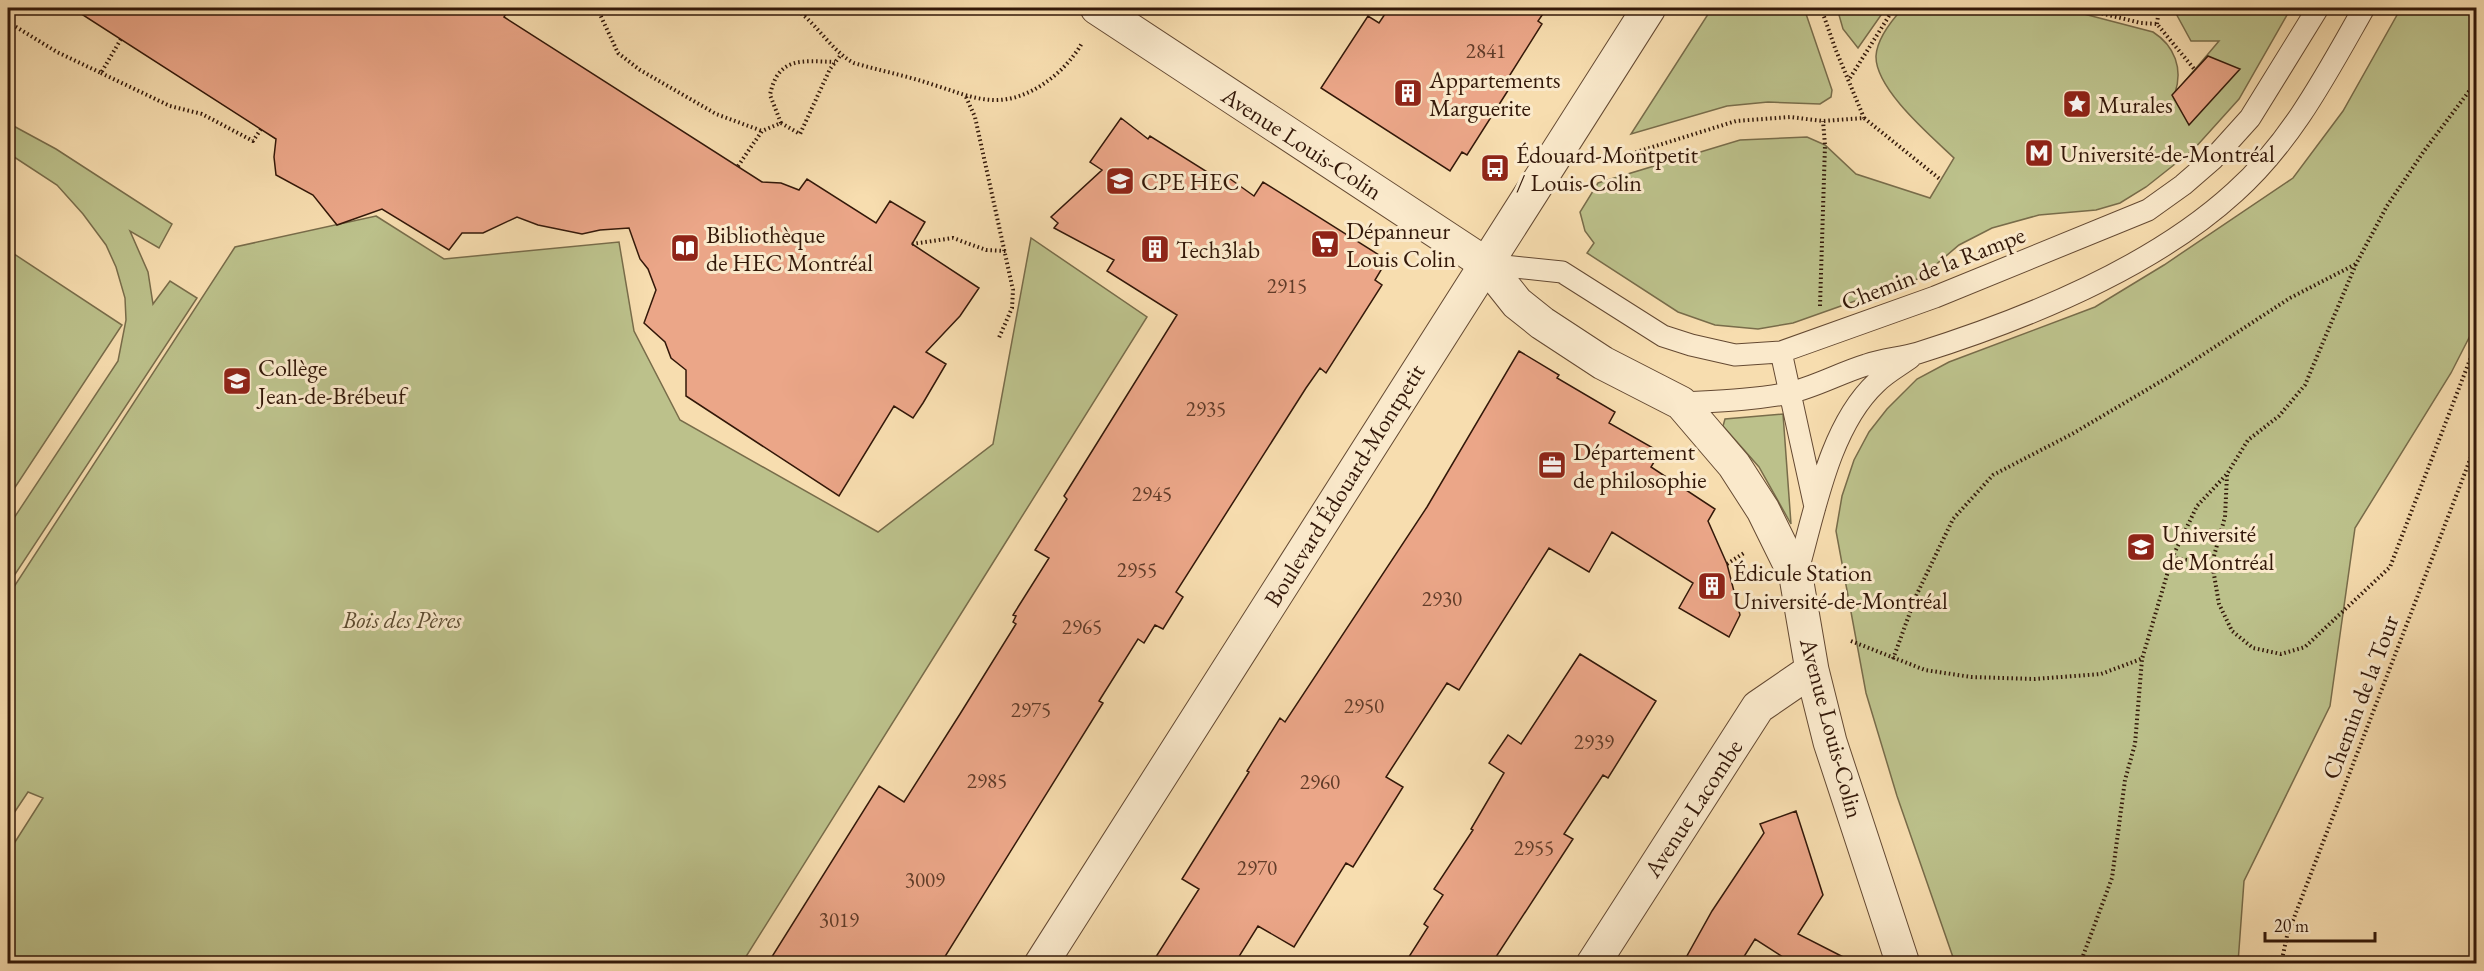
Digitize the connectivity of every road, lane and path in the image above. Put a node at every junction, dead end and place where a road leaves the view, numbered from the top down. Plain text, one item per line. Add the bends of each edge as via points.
1 (597, 8) edge
2 (794, 8) edge
3 (814, 8) edge
4 (1649, 8) edge
5 (1821, 8) edge
6 (1894, 8) edge
7 (2080, 8) edge
8 (2160, 8) edge
9 (2318, 8) edge
10 (2364, 8) edge
11 (1103, 9) edge
12 (804, 15) junction
13 (8, 22) edge
14 (2157, 24) junction
15 (121, 39) dead end
16 (1082, 44) dead end
17 (840, 56) junction
18 (835, 62) junction
19 (2195, 70) dead end
20 (101, 73) junction
21 (1850, 79) junction
22 (2476, 82) edge
23 (966, 96) junction
24 (1864, 117) junction
25 (1823, 121) junction
26 (781, 123) junction
27 (261, 129) dead end
28 (762, 131) junction
29 (1606, 155) dead end
30 (738, 166) dead end
31 (1941, 180) dead end
32 (912, 244) dead end
33 (1006, 251) junction
34 (1486, 264) junction
35 (2356, 264) junction
36 (1825, 335) junction
37 (998, 340) dead end
38 (2476, 344) edge
39 (1781, 352) junction
40 (1917, 353) junction
41 (1791, 392) junction
42 (1681, 403) junction
43 (2476, 444) edge
44 (2227, 474) junction
45 (1816, 510) junction
46 (1745, 553) dead end
47 (2172, 558) junction
48 (2212, 563) junction
49 (1727, 564) dead end
50 (1796, 577) junction
51 (1851, 641) dead end
52 (1893, 658) junction
53 (2142, 658) junction
54 (1812, 670) junction
55 (1041, 963) edge
56 (1593, 963) edge
57 (1903, 963) edge
58 (2080, 963) edge
59 (2280, 963) edge

1 - 28 path via 618,53 640,70 716,114
2 - 12 path
3 - 12 path
4 - 34 street, Boulevard Édouard-Montpetit
5 - 21 path
6 - 21 path
7 - 14 path
8 - 14 path
9 - 36 lane, Chemin de la Rampe via 2250,118 2213,159 2148,210 1935,297
10 - 40 lane via 2304,112 2235,193 2195,224 2107,279
11 - 34 street, Avenue Louis-Colin
12 - 17 path
13 - 20 path
14 - 19 path
15 - 20 path
16 - 23 path via 1053,77 1027,94 994,100
17 - 18 path
17 - 23 path
18 - 26 path via 800,134
18 - 26 path via 795,62 784,67 770,95
20 - 27 path via 170,106 202,114 253,141
21 - 24 path
22 - 35 path via 2387,206
23 - 33 path via 975,117
24 - 25 path
24 - 31 path
25 - 29 path via 1790,117 1736,121 1614,159
25 - 36 path via 1820,302
26 - 28 path
28 - 30 path
32 - 33 path via 953,238 986,250
33 - 37 path via 1012,308
34 - 39 lane, Chemin de la Rampe via 1562,272 1663,336 1691,345 1735,355
34 - 42 street, Avenue Louis-Colin via 1517,303 1542,322 1603,363
34 - 55 street, Boulevard Édouard-Montpetit
35 - 44 path via 2306,385 2279,416 2248,440
35 - 52 path via 2290,298 2160,382 1994,475 1953,519 1916,596
36 - 39 lane, Chemin de la Rampe
38 - 48 path via 2390,567 2305,647 2281,654 2253,648 2232,631 2218,604
39 - 41 lane
40 - 41 lane via 1867,364
40 - 45 lane via 1876,382 1851,413 1831,458
41 - 42 lane
41 - 45 lane
42 - 50 street, Avenue Louis-Colin via 1734,465 1763,510
43 - 59 path, Chemin de la Tour
44 - 47 path via 2197,506
44 - 48 path via 2225,517
45 - 50 lane
46 - 49 path
47 - 48 path
47 - 53 path
50 - 54 street, Avenue Louis-Colin
51 - 52 path
52 - 53 path via 1925,670 2034,679 2101,674
53 - 58 path via 2135,744 2125,780 2112,878
54 - 56 street, Avenue Lacombe via 1758,707
54 - 57 street, Avenue Louis-Colin via 1830,742

